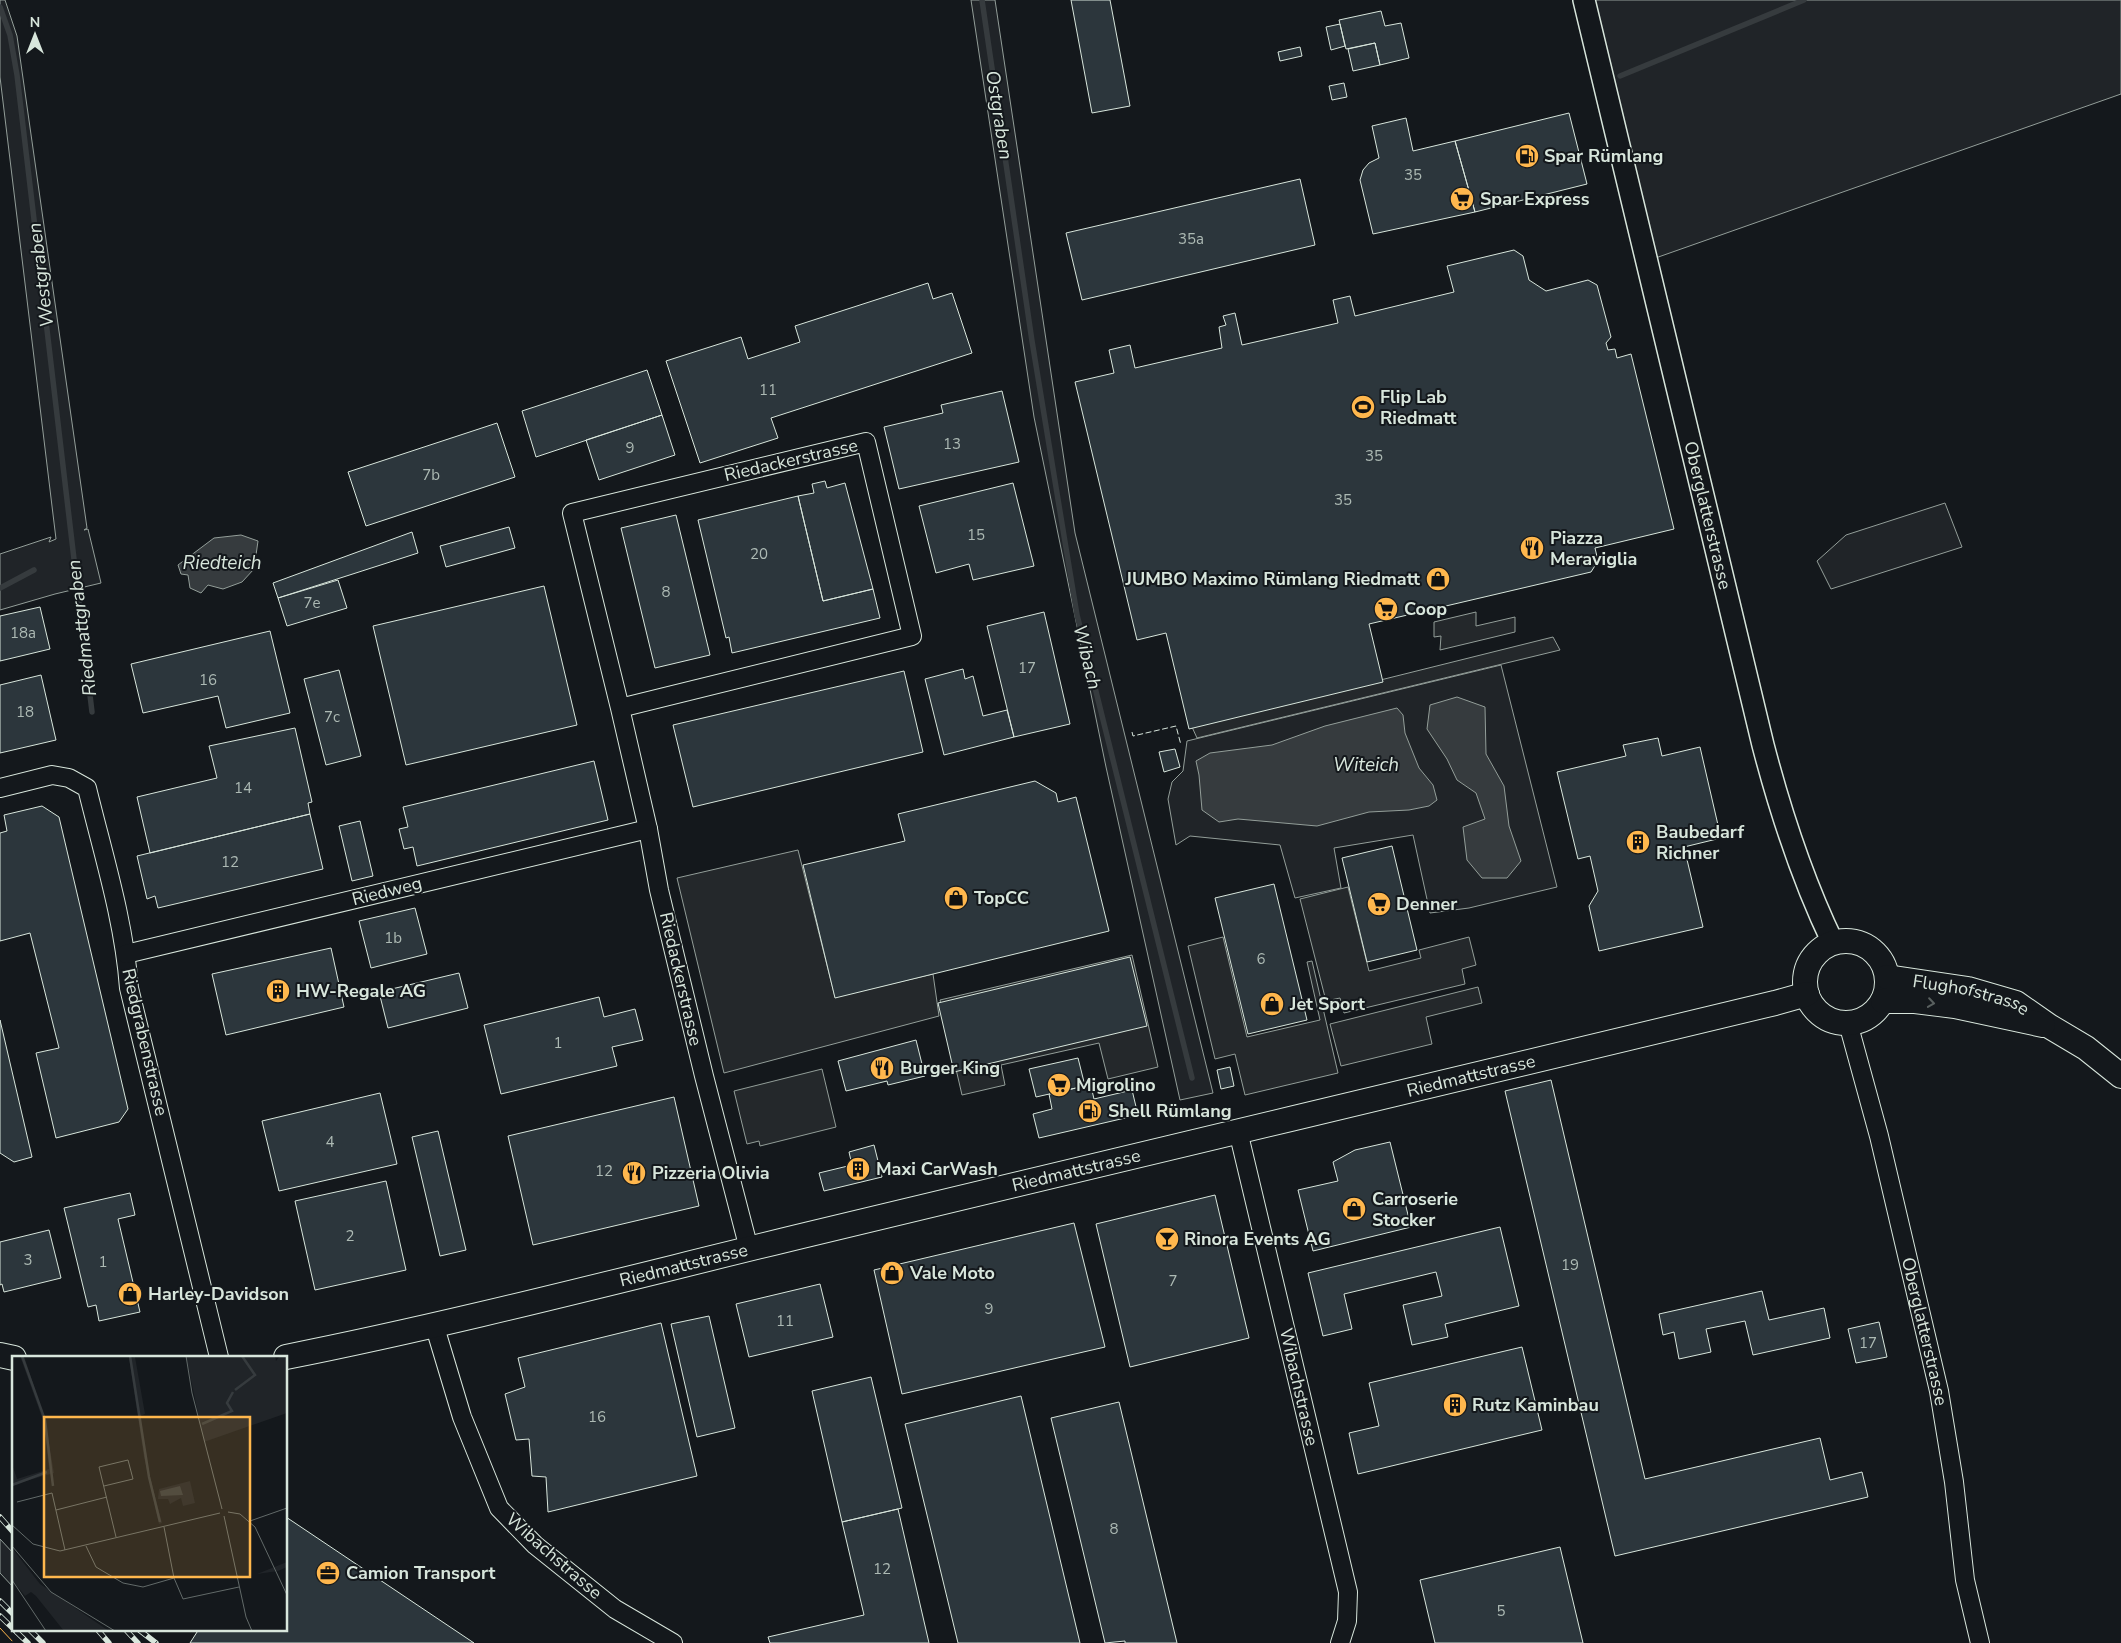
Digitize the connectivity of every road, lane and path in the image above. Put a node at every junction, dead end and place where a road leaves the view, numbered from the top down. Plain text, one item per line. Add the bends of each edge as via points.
1 (1584, 0) edge
2 (620, 708) junction
3 (0, 788) edge
4 (648, 829) junction
5 (1833, 943) junction
6 (126, 954) junction
7 (1887, 977) junction
8 (1807, 994) junction
9 (1883, 1001) junction
10 (1848, 1023) junction
11 (2049, 1026) junction
12 (2120, 1074) edge
13 (1238, 1131) junction
14 (749, 1249) junction
15 (434, 1324) junction
16 (219, 1356) edge
17 (288, 1357) edge
18 (673, 1643) edge
19 (1340, 1643) edge
20 (1980, 1643) edge

1 - 5 street, Oberglatterstrasse via 1774,790 1795,855
2 - 2 street, Riedackerstrasse via 912,636 866,442 572,513
2 - 4 street, Riedackerstrasse
3 - 6 street, Riedgrabenstrasse via 52,775 70,778 87,788
4 - 6 street, Riedweg
4 - 14 street, Riedackerstrasse via 701,1066
5 - 7 main road via 1857,942 1868,948 1880,960
5 - 8 main road via 1813,958 1807,975
6 - 16 street, Riedgrabenstrasse via 129,988
7 - 9 main road
7 - 11 main road, Flughofstrasse via 1929,981 1994,996 2016,1003
8 - 10 main road via 1815,1008 1827,1018
8 - 13 main road, Riedmattstrasse
9 - 10 main road via 1868,1016
9 -> 11 main road, Flughofstrasse via 1915,1000 1955,1006
10 - 20 street, Oberglatterstrasse via 1879,1136 1939,1391 1965,1580
11 - 12 main road, Flughofstrasse
13 - 14 main road, Riedmattstrasse
13 - 19 street, Wibachstrasse via 1348,1592 1348,1621
14 - 15 main road, Riedmattstrasse
15 - 17 main road, Riedmattstrasse
15 - 18 street, Wibachstrasse via 462,1417 499,1508 535,1544 615,1609

